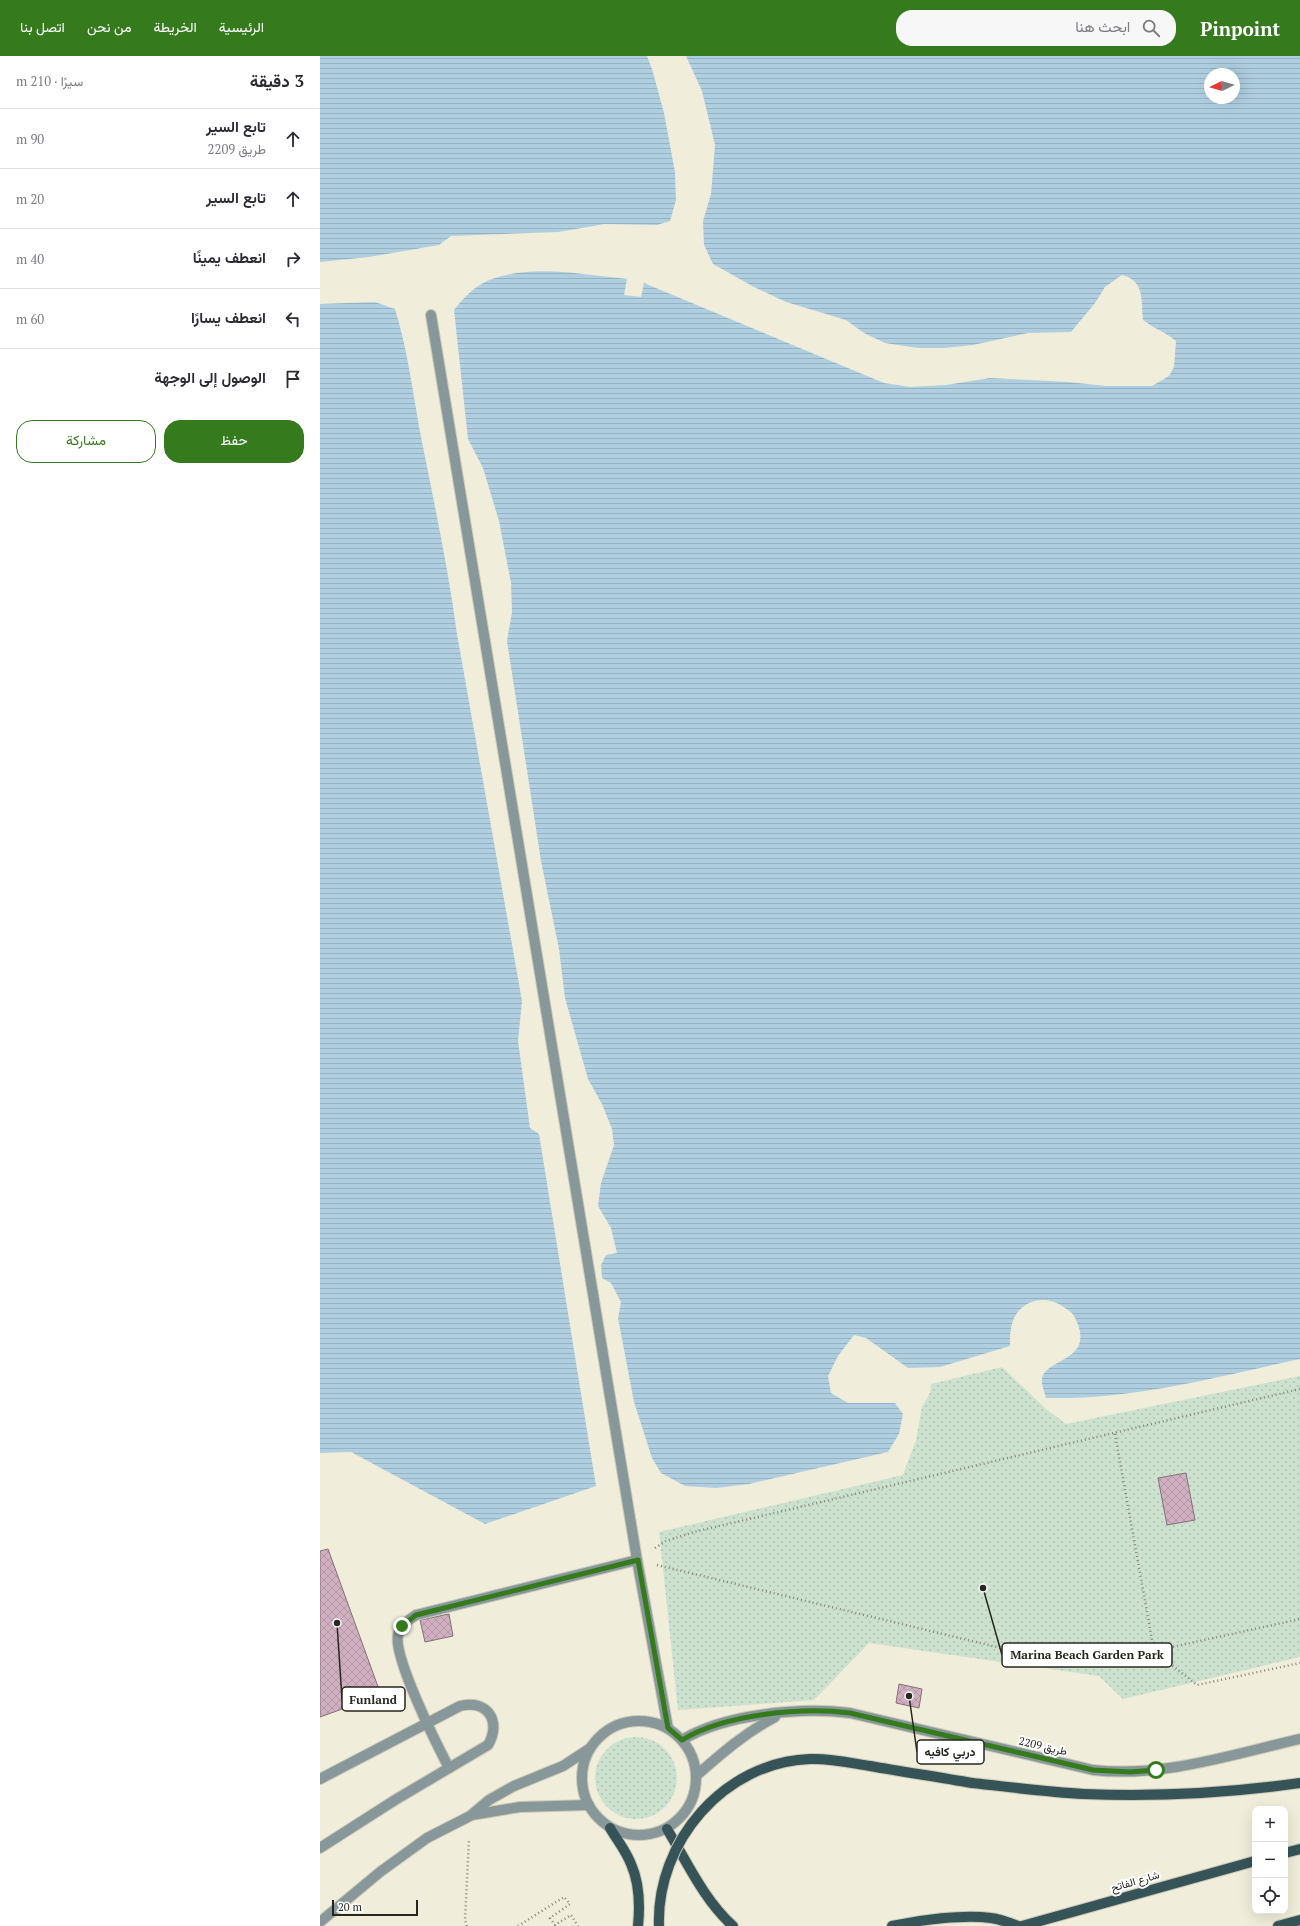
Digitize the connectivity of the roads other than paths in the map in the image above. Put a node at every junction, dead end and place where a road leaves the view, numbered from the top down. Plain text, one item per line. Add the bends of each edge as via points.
1 (431, 315) dead end
2 (638, 1560) junction
3 (782, 1713) junction
4 (426, 1723) junction
5 (668, 1728) junction
6 (1300, 1739) edge
7 (682, 1740) junction
8 (589, 1749) junction
9 (449, 1768) junction
10 (697, 1775) junction
11 (320, 1779) edge
12 (1300, 1783) edge
13 (588, 1805) junction
14 (470, 1816) junction
15 (610, 1828) junction
16 (667, 1829) junction
17 (320, 1848) edge
18 (1300, 1849) edge
19 (1288, 1852) edge
20 (1252, 1862) edge
21 (1300, 1920) edge
22 (320, 1922) edge
23 (638, 1926) edge
24 (659, 1926) edge
25 (733, 1926) edge
26 (892, 1926) edge
27 (1018, 1926) edge
28 (1022, 1926) edge
29 (1278, 1926) edge

1 - 2 street
2 - 4 street via 416,1615 408,1620 398,1634 398,1644
2 - 5 street
3 - 6 street, طريق 2209 via 850,1713 1093,1770 1112,1772 1180,1766
3 - 7 street, طريق 2209 via 723,1722 702,1729
3 - 10 street via 730,1745
4 - 9 street
4 - 9 street via 468,1704 478,1705 492,1718 493,1737 488,1745
4 - 11 street
5 - 7 street
5 - 8 street via 651,1721 633,1720 616,1725 600,1735
7 - 10 street via 692,1756
8 - 13 street via 582,1767 582,1787
8 - 14 street via 562,1766 514,1786 489,1800
9 - 17 street
10 - 16 street via 692,1801 677,1821
12 - 24 main road, bridge via 1201,1794 1084,1794 972,1783 836,1761 810,1759 780,1763 735,1784 697,1815 681,1837 670,1860 662,1885 658,1911
13 - 14 street via 520,1807
13 - 15 street
14 - 22 street via 427,1838 380,1872
15 - 16 street via 628,1835 648,1835
15 - 23 main road via 631,1864 637,1884
16 - 25 main road via 708,1899
18 - 19 main road
20 - 28 main road, شارع الفاتح
21 - 29 main road
26 - 27 main road via 926,1920 991,1918

